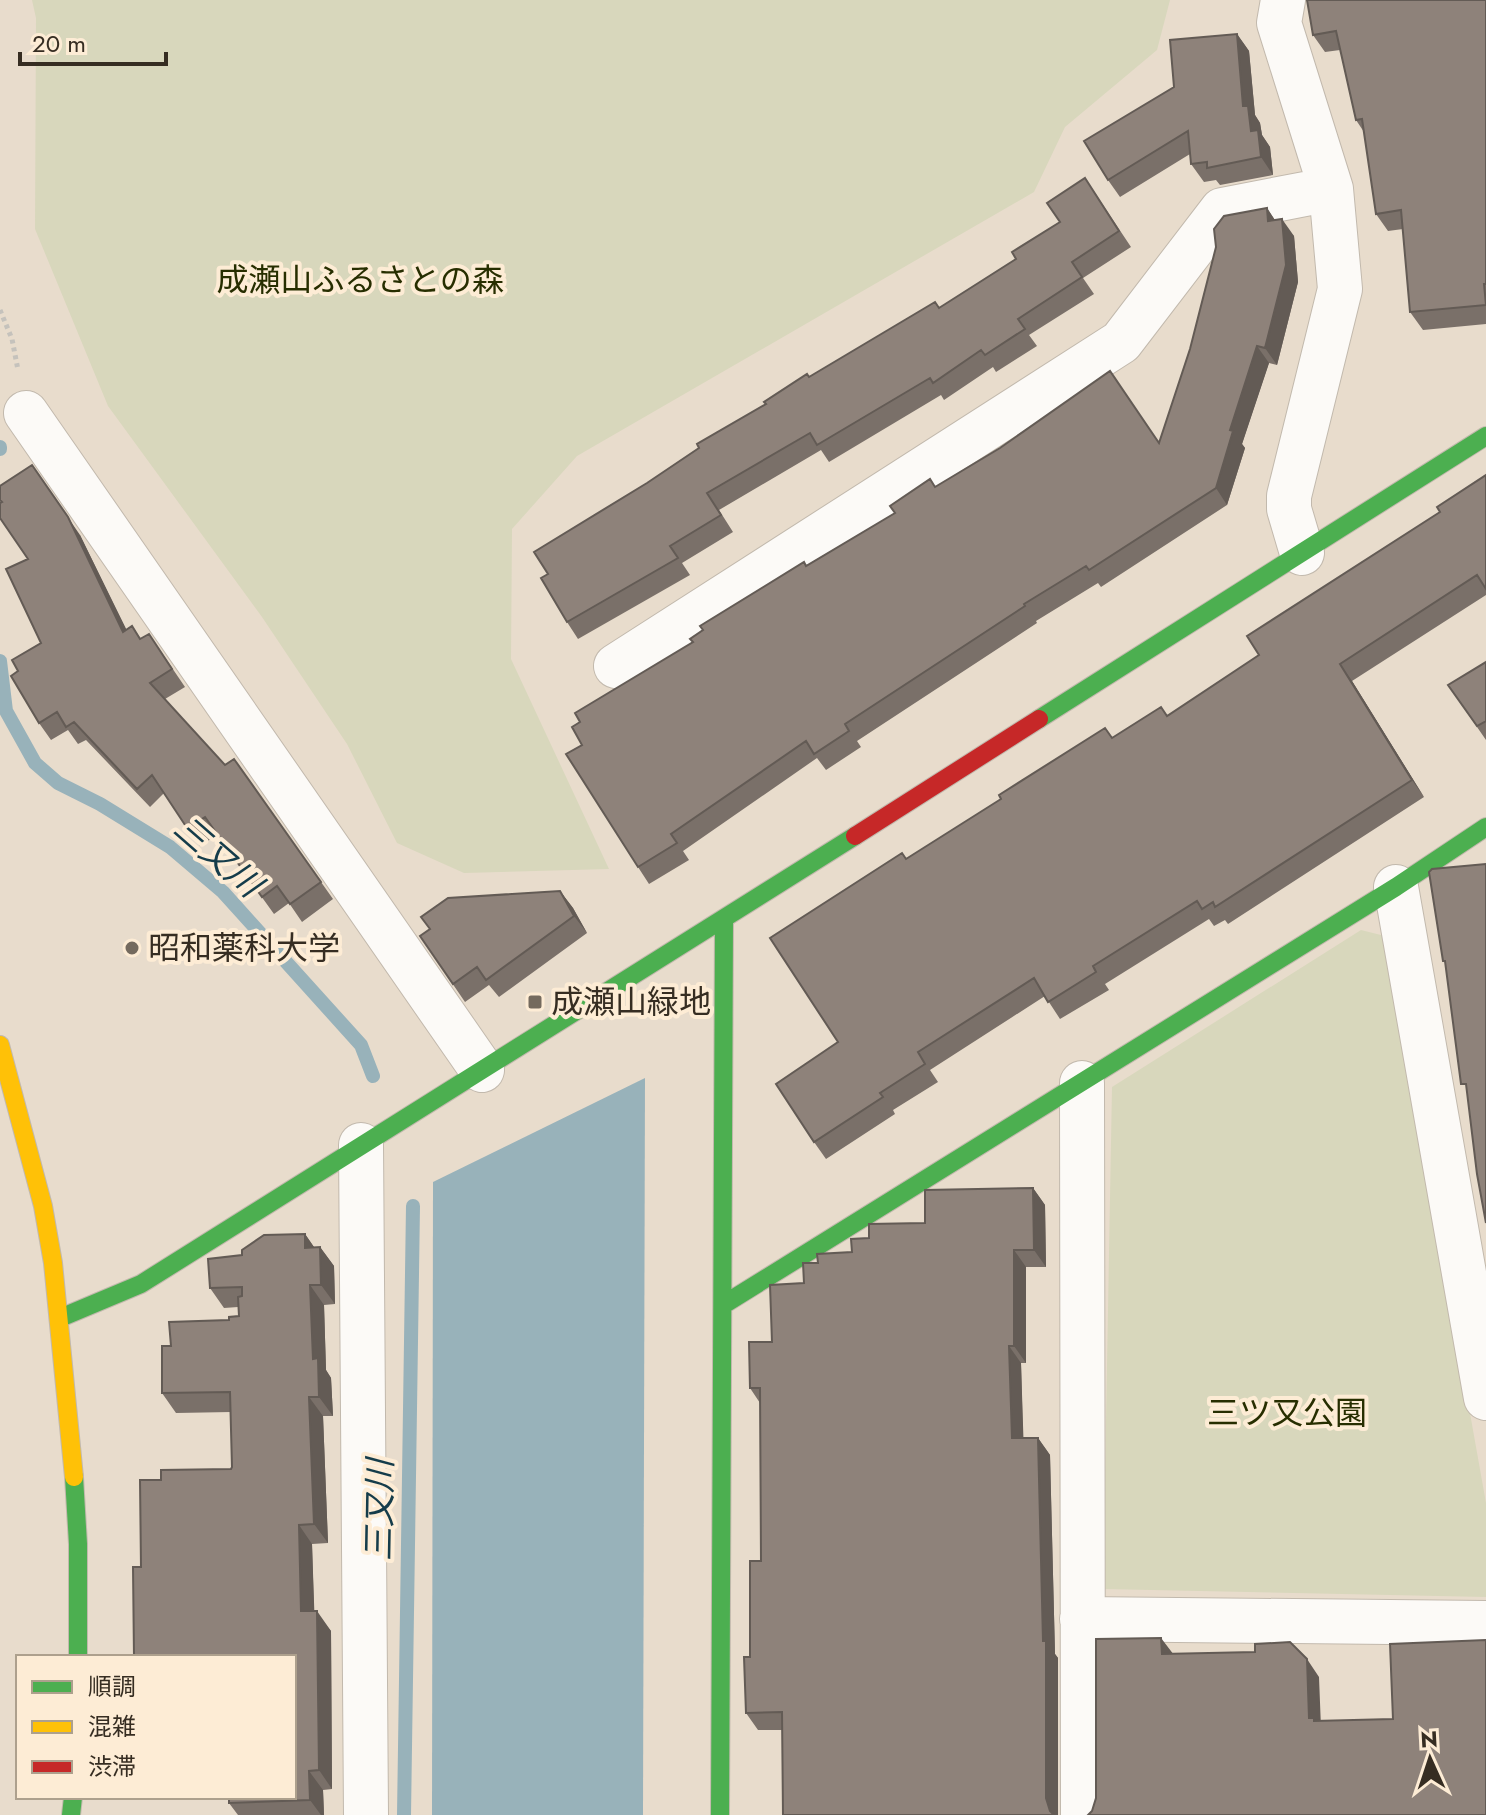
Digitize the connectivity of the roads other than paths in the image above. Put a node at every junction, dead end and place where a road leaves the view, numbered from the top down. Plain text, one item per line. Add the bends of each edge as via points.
1 (1283, 0) edge
2 (1331, 189) junction
3 (26, 413) road end
4 (1486, 436) edge
5 (1302, 553) junction
6 (616, 666) dead end
7 (1486, 827) edge
8 (1396, 887) junction
9 (724, 919) junction
10 (0, 1045) edge
11 (482, 1070) junction
12 (1082, 1083) junction
13 (361, 1145) junction
14 (723, 1305) junction
15 (60, 1318) junction
16 (1486, 1398) edge
17 (1082, 1619) junction
18 (1486, 1623) edge
19 (78, 1655) edge
20 (366, 1815) edge
21 (720, 1815) edge
22 (1083, 1815) edge

1 - 2 street via 1279,23
2 - 5 street via 1340,289 1289,496
2 - 6 street via 1222,210 1121,342
3 - 11 street
4 - 5 street
5 - 9 street
7 - 8 street
8 - 12 street
8 - 16 street
9 - 11 street
9 - 14 street
10 - 15 street via 43,1206
11 - 13 street
12 - 14 street
12 - 17 street
13 - 15 street via 141,1284
13 - 20 street
14 - 21 street
15 - 19 street via 75,1486
17 - 18 street
17 - 22 street

